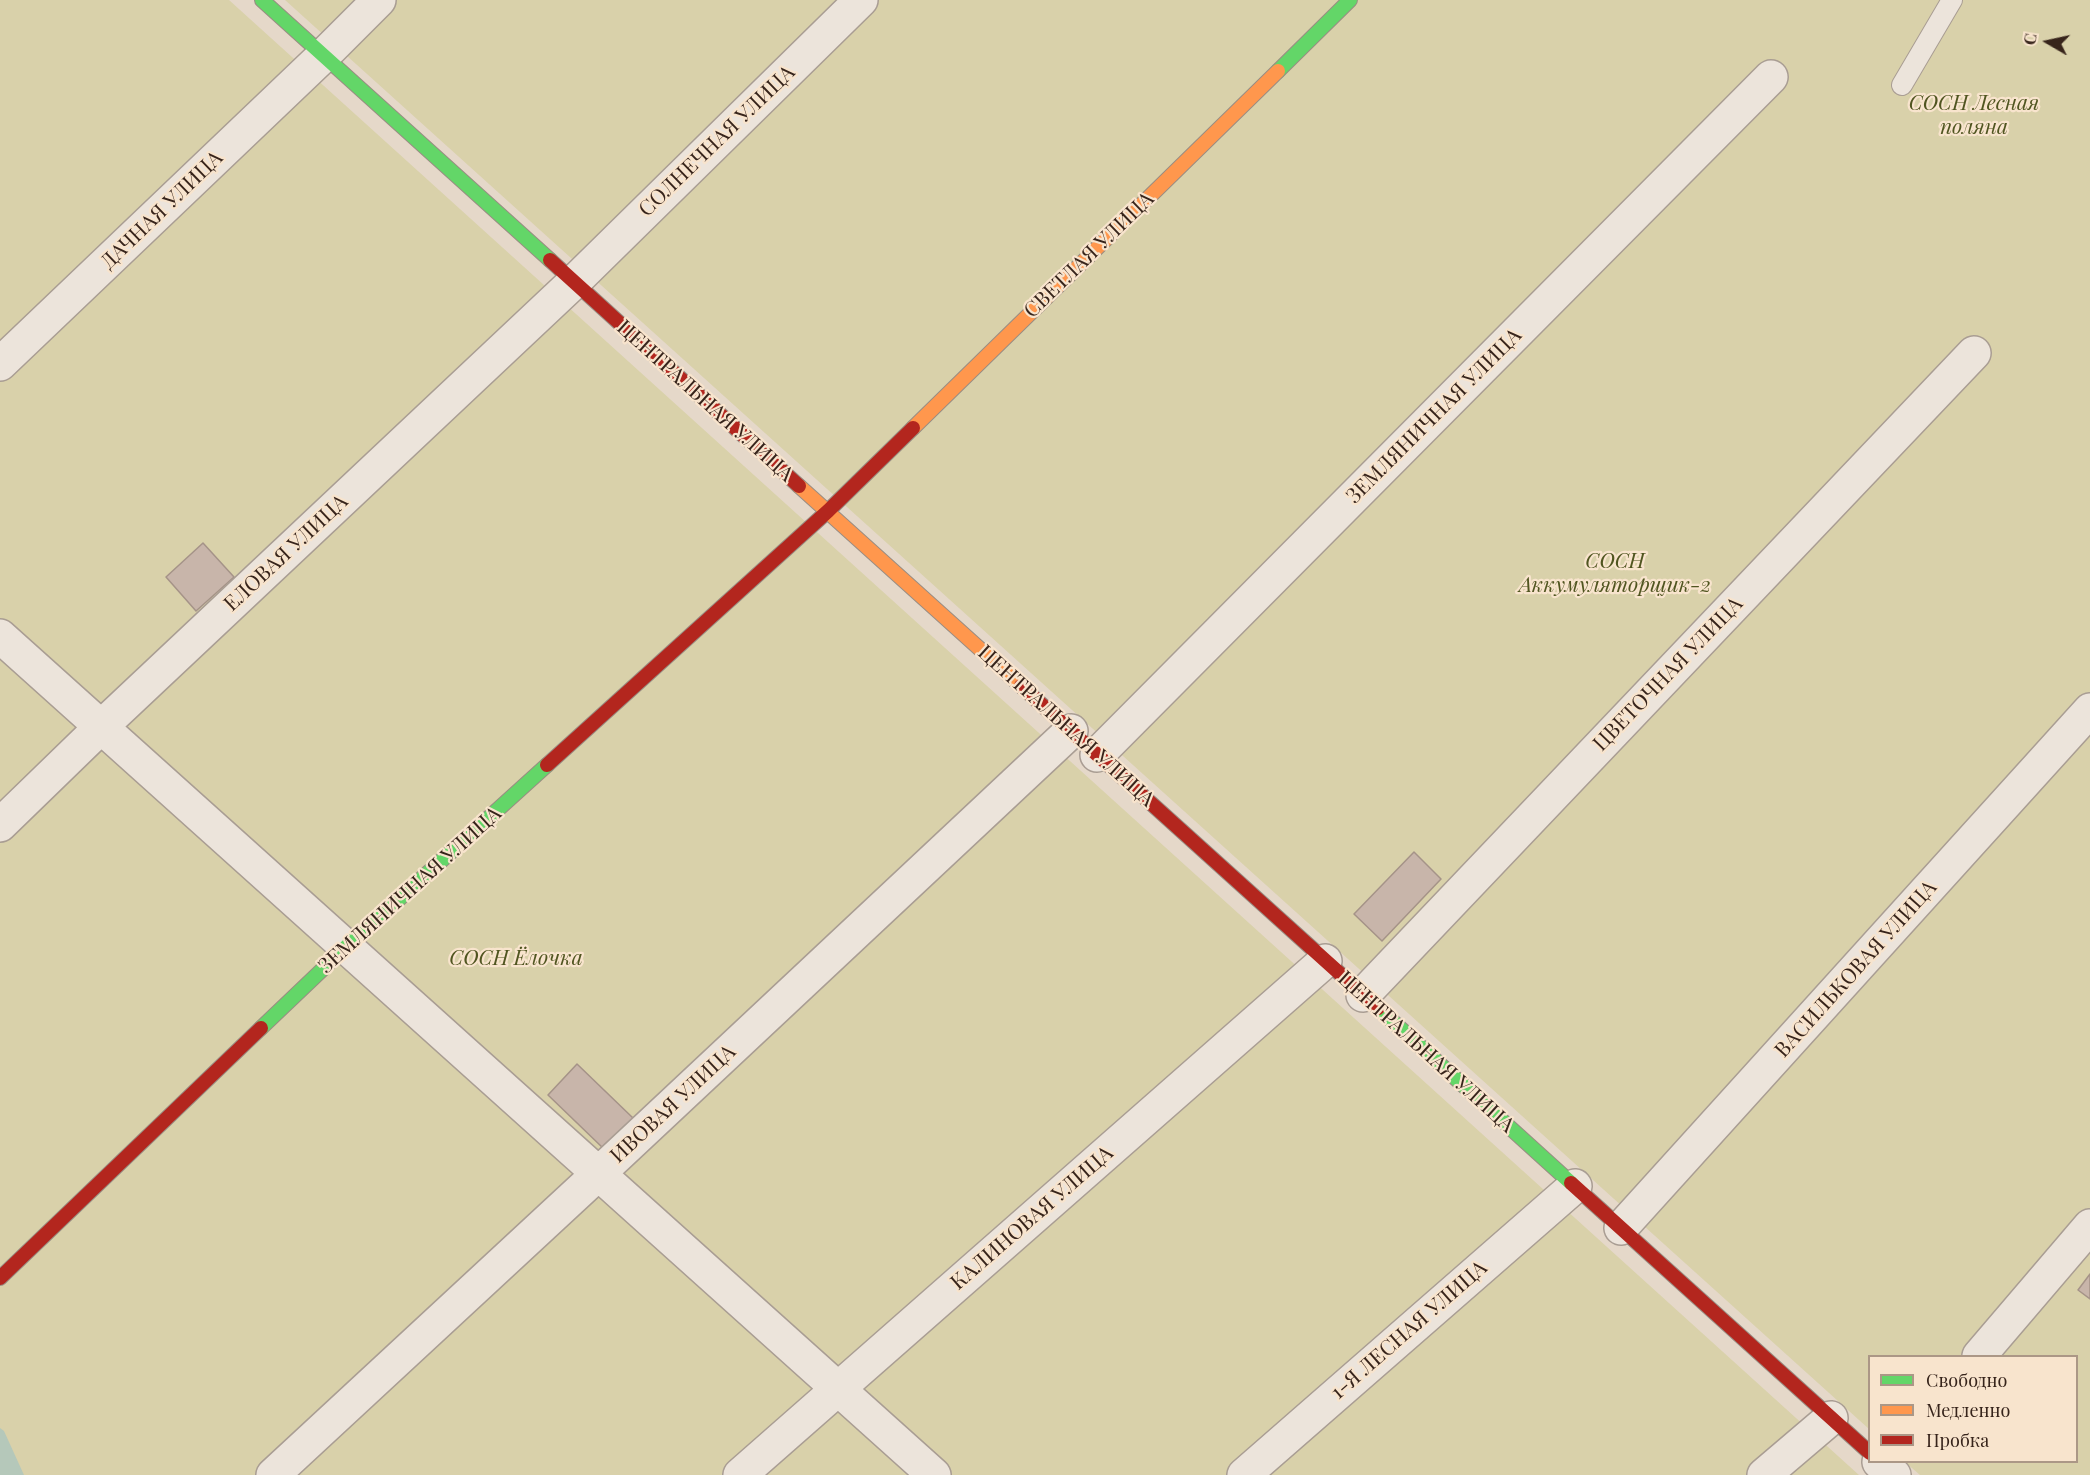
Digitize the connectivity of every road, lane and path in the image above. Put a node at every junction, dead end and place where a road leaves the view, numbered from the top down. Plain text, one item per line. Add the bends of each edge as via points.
1 (262, 0) edge
2 (379, 0) edge
3 (861, 0) edge
4 (1350, 0) edge
5 (1952, 0) edge
6 (324, 56) junction
7 (1771, 76) dead end
8 (1902, 85) dead end
9 (574, 282) junction
10 (1974, 353) dead end
11 (0, 364) edge
12 (828, 511) junction
13 (0, 636) edge
14 (2090, 710) edge
15 (102, 727) junction
16 (1071, 731) junction
17 (1097, 755) junction
18 (0, 825) edge
19 (346, 947) junction
20 (1326, 961) junction
21 (1363, 995) junction
22 (598, 1174) junction
23 (1575, 1186) junction
24 (2090, 1226) edge
25 (1621, 1228) junction
26 (0, 1278) edge
27 (1980, 1355) edge
28 (837, 1388) junction
29 (1831, 1418) junction
30 (1868, 1449) edge
31 (273, 1475) edge
32 (740, 1475) edge
33 (934, 1475) edge
34 (1244, 1475) edge
35 (1764, 1475) edge

1 - 6 street, ЦЕНТРАЛЬНАЯ УЛИЦА
2 - 6 street, ДАЧНАЯ УЛИЦА
3 - 9 street, СОЛНЕЧНАЯ УЛИЦА
4 - 12 street, СВЕТЛАЯ УЛИЦА
5 - 8 lane
6 - 9 street, ЦЕНТРАЛЬНАЯ УЛИЦА
6 - 11 street, ДАЧНАЯ УЛИЦА
7 - 17 street, ЗЕМЛЯНИЧНАЯ УЛИЦА
9 - 12 street, ЦЕНТРАЛЬНАЯ УЛИЦА
9 - 15 street, ЕЛОВАЯ УЛИЦА
10 - 21 street, ЦВЕТОЧНАЯ УЛИЦА
12 - 16 street, ЦЕНТРАЛЬНАЯ УЛИЦА
12 - 19 street, ЗЕМЛЯНИЧНАЯ УЛИЦА
13 - 15 street
14 - 25 street, ВАСИЛЬКОВАЯ УЛИЦА
15 - 18 street, ЕЛОВАЯ УЛИЦА
15 - 19 street
16 - 17 street, ЦЕНТРАЛЬНАЯ УЛИЦА
16 - 22 street, ИВОВАЯ УЛИЦА
17 - 20 street, ЦЕНТРАЛЬНАЯ УЛИЦА
19 - 22 street
19 - 26 street, ЗЕМЛЯНИЧНАЯ УЛИЦА
20 - 21 street, ЦЕНТРАЛЬНАЯ УЛИЦА
20 - 28 street, КАЛИНОВАЯ УЛИЦА
21 - 23 street, ЦЕНТРАЛЬНАЯ УЛИЦА
22 - 28 street
22 - 31 street, ИВОВАЯ УЛИЦА
23 - 25 street, ЦЕНТРАЛЬНАЯ УЛИЦА
23 - 34 street, 1-Я ЛЕСНАЯ УЛИЦА
24 - 27 street
25 - 29 street, ЦЕНТРАЛЬНАЯ УЛИЦА
28 - 32 street, КАЛИНОВАЯ УЛИЦА
28 - 33 street
29 - 30 street, ЦЕНТРАЛЬНАЯ УЛИЦА
29 - 35 street

